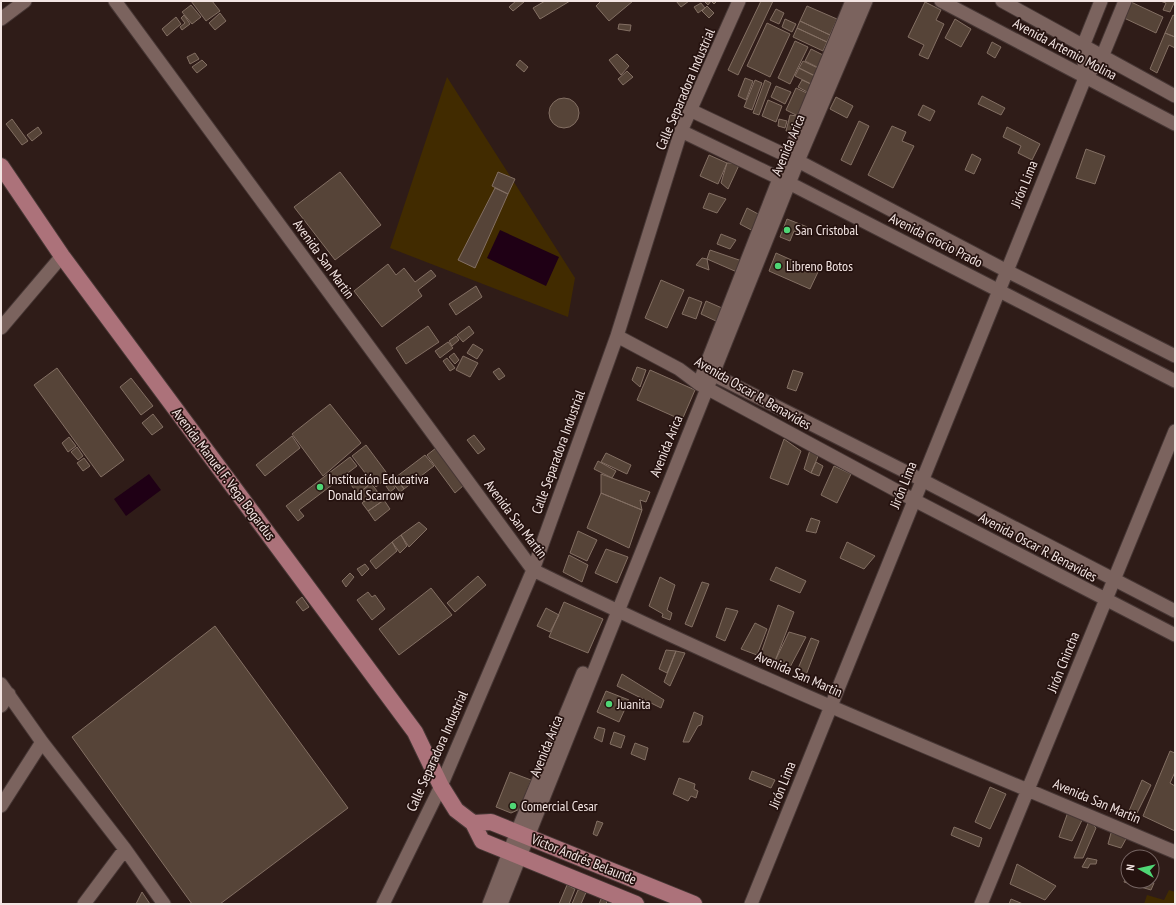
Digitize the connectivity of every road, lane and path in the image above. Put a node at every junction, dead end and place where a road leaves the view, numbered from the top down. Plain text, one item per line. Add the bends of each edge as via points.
1 (25, 1) edge
2 (115, 1) edge
3 (739, 1) edge
4 (852, 1) edge
5 (866, 1) edge
6 (941, 1) edge
7 (1002, 1) edge
8 (1101, 1) edge
9 (1125, 1) edge
10 (1, 19) edge
11 (1083, 46) junction
12 (1102, 57) junction
13 (1085, 78) junction
14 (1175, 96) edge
15 (690, 110) junction
16 (1175, 124) edge
17 (681, 131) junction
18 (793, 159) junction
19 (1, 166) edge
20 (784, 180) junction
21 (62, 256) junction
22 (1007, 271) junction
23 (999, 290) junction
24 (1, 328) edge
25 (617, 336) junction
26 (1175, 356) edge
27 (679, 369) junction
28 (709, 372) junction
29 (1175, 381) edge
30 (703, 386) junction
31 (1175, 431) edge
32 (922, 480) junction
33 (914, 500) junction
34 (533, 570) junction
35 (1114, 580) junction
36 (1106, 600) junction
37 (613, 610) junction
38 (1175, 611) edge
39 (1175, 635) edge
40 (5, 689) edge
41 (1, 706) edge
42 (831, 706) junction
43 (42, 742) junction
44 (441, 786) junction
45 (1028, 790) junction
46 (1, 806) edge
47 (473, 823) junction
48 (522, 834) junction
49 (125, 849) junction
50 (1175, 852) edge
51 (514, 855) junction
52 (84, 904) edge
53 (164, 904) edge
54 (383, 904) edge
55 (489, 904) edge
56 (501, 904) edge
57 (636, 904) edge
58 (694, 904) edge
59 (751, 904) edge
60 (981, 904) edge

1 - 10 street
2 - 34 street, Avenida San Martin
3 - 15 street, Calle Separadora Industrial
4 - 18 street, Avenida Arica
5 - 18 street, Avenida Arica
6 - 13 street, Avenida Artemio Molina
7 - 11 street, Avenida Artemio Molina
8 - 11 street
9 - 12 street
11 - 12 street, Avenida Artemio Molina
11 - 13 street
12 - 13 street
12 - 14 street, Avenida Artemio Molina
13 - 16 street, Avenida Artemio Molina
13 - 22 street, Jirón Lima
15 - 17 street, Calle Separadora Industrial
15 - 18 street, Avenida Grocio Prado
17 - 20 street, Avenida Grocio Prado
17 - 25 street, Calle Separadora Industrial
18 - 20 street, Avenida Arica
18 - 22 street, Avenida Grocio Prado
19 - 21 main road, Avenida Manuel F. Vega Bogardus
20 - 23 street, Avenida Grocio Prado
20 - 28 street, Avenida Arica
21 - 24 street
21 - 44 main road, Avenida Manuel F. Vega Bogardus via 415,732
22 - 23 street, Jirón Lima
22 - 26 street, Avenida Grocio Prado
23 - 29 street, Avenida Grocio Prado
23 - 32 street, Jirón Lima
25 - 27 street
25 - 34 street, Calle Separadora Industrial
27 - 28 street, Avenida Oscar R. Benavides
27 - 30 street, Avenida Oscar R. Benavides
28 - 30 street, Avenida Arica
28 - 32 street, Avenida Oscar R. Benavides
30 - 33 street, Avenida Oscar R. Benavides
30 - 37 street, Avenida Arica
31 - 35 street, Jirón Chincha
32 - 33 street, Jirón Lima
32 - 35 street, Avenida Oscar R. Benavides
33 - 36 street, Avenida Oscar R. Benavides
33 - 42 street, Jirón Lima
34 - 37 street, Avenida San Martin
34 - 44 street, Calle Separadora Industrial
35 - 36 street, Jirón Chincha
35 - 38 street, Avenida Oscar R. Benavides
36 - 39 street, Avenida Oscar R. Benavides
36 - 45 street, Jirón Chincha
37 - 42 street, Avenida San Martin
37 - 48 street, Avenida Arica
40 - 41 street
40 - 43 street
42 - 45 street, Avenida San Martin
42 - 59 street, Jirón Lima
43 - 46 street
43 - 49 street
44 - 47 main road, Víctor Andrés Belaunde via 456,810
44 - 54 street, Calle Separadora Industrial
45 - 50 street, Avenida San Martin
45 - 60 street, Jirón Chincha
47 - 48 main road, Víctor Andrés Belaunde via 491,822
47 - 51 main road, Víctor Andrés Belaunde via 482,841
48 - 51 street, Avenida Arica
48 - 58 main road, Víctor Andrés Belaunde
49 - 52 street
49 - 53 street
51 - 55 street, Avenida Arica
51 - 56 street, Avenida Arica
51 - 57 main road, Víctor Andrés Belaunde

